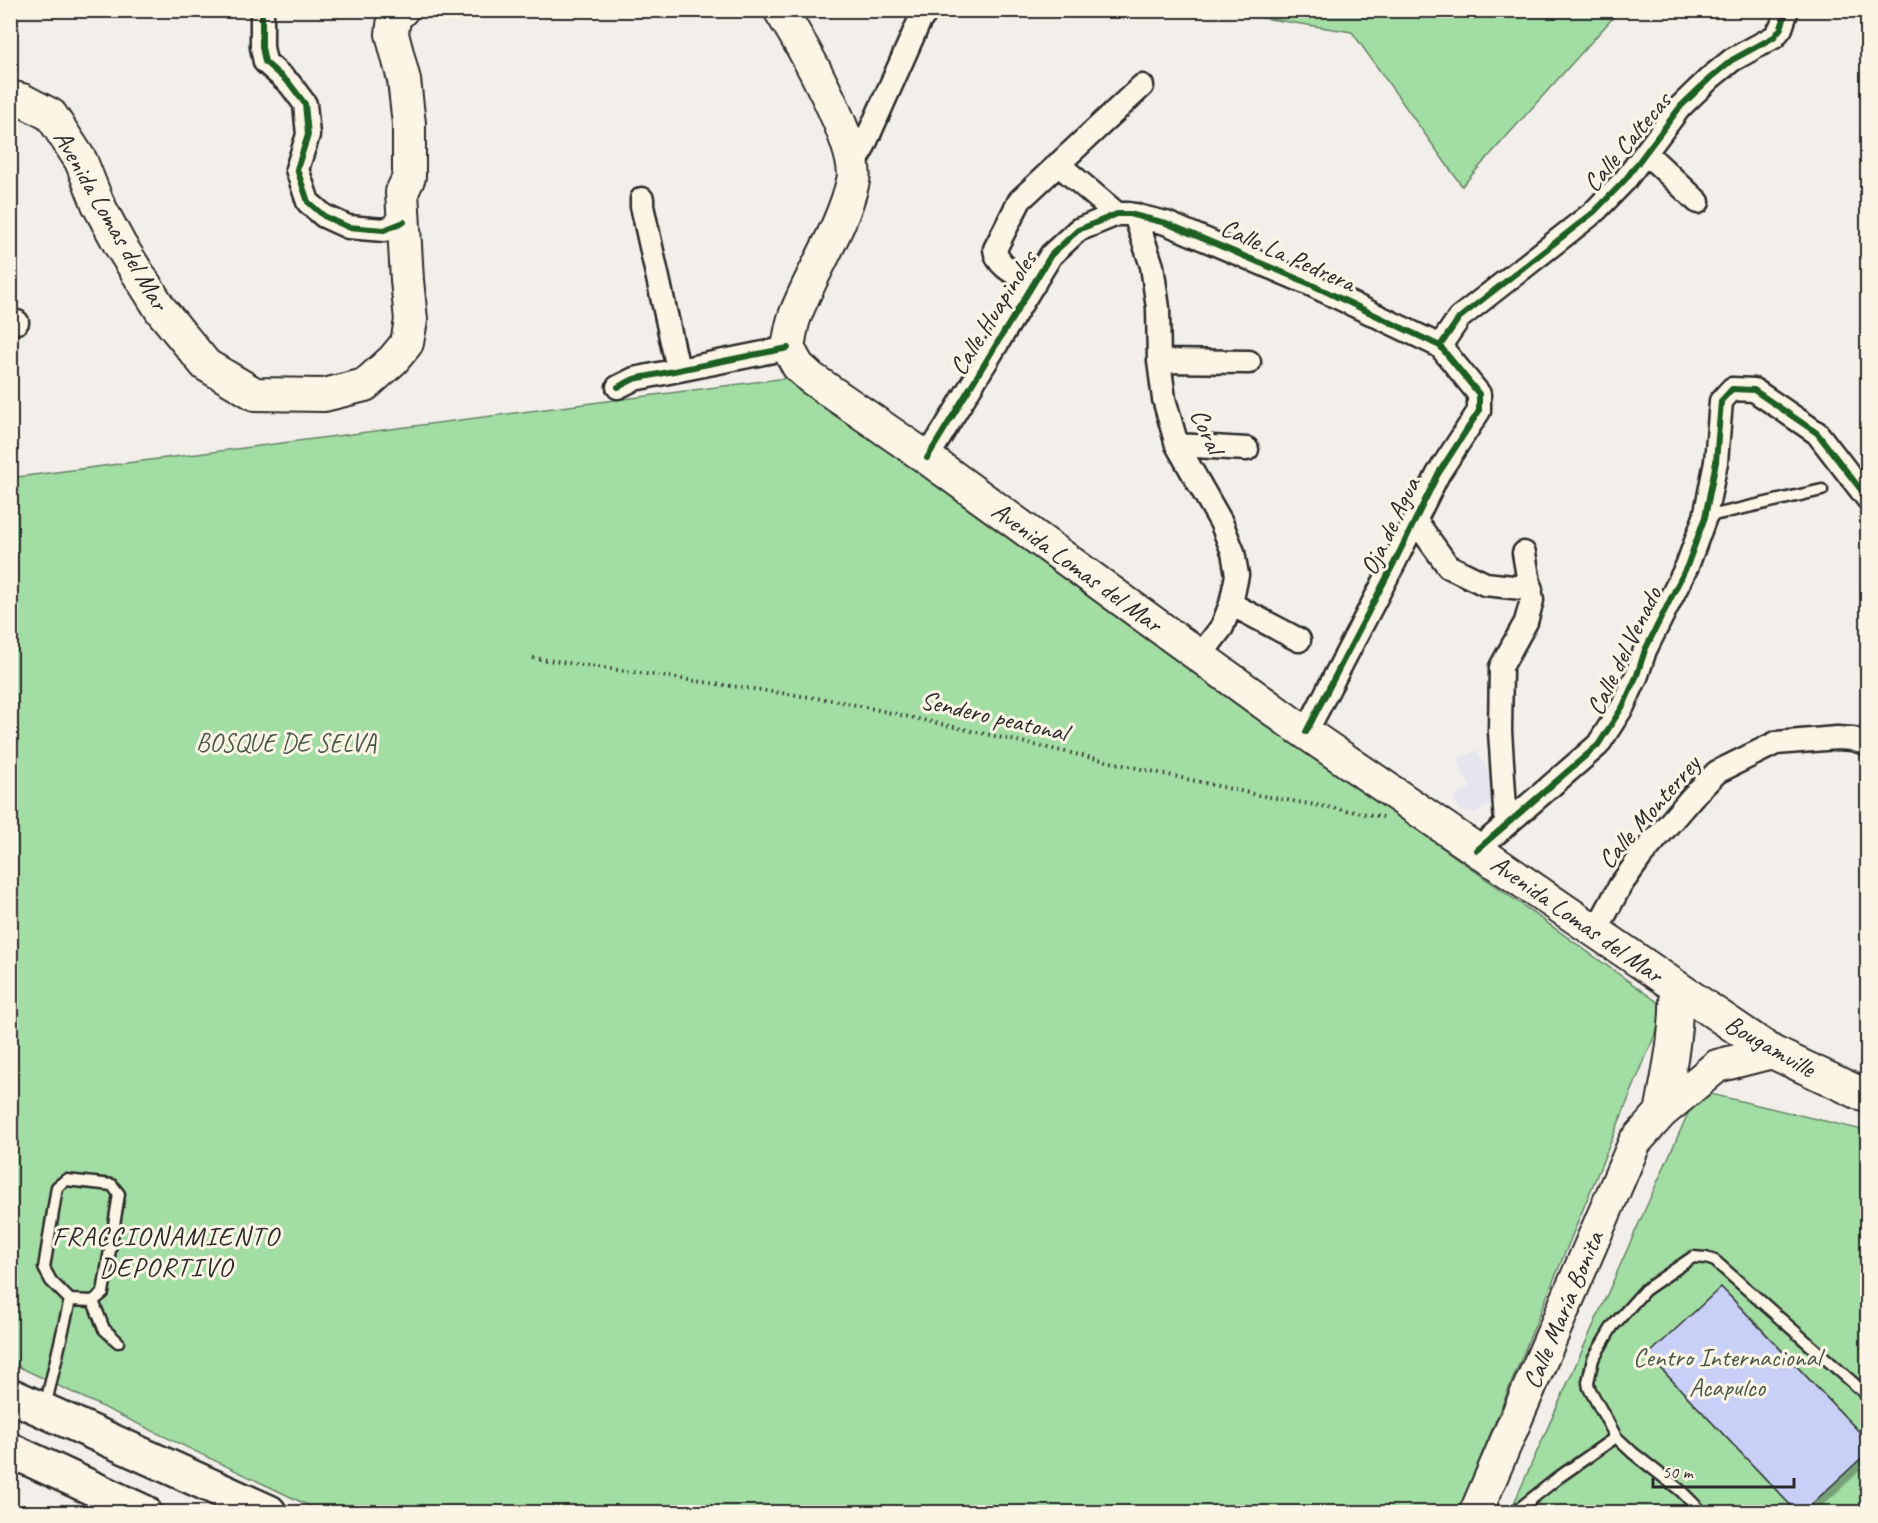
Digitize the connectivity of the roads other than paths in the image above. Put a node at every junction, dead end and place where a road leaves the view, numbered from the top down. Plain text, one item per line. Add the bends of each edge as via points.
1 (262, 10) edge
2 (402, 10) edge
3 (780, 10) edge
4 (928, 10) edge
5 (1787, 10) edge
6 (1143, 86) dead end
7 (10, 97) edge
8 (1646, 153) junction
9 (1058, 164) junction
10 (854, 168) junction
11 (642, 199) dead end
12 (1698, 202) dead end
13 (1126, 214) junction
14 (404, 222) junction
15 (1034, 284) junction
16 (1440, 346) junction
17 (788, 348) junction
18 (1159, 361) junction
19 (1250, 362) dead end
20 (678, 369) junction
21 (618, 387) dead end
22 (1177, 445) junction
23 (1247, 449) dead end
24 (927, 458) junction
25 (1822, 490) dead end
26 (1868, 500) edge
27 (1705, 517) junction
28 (1415, 520) junction
29 (1524, 552) dead end
30 (1531, 590) junction
31 (1231, 604) junction
32 (1299, 640) dead end
33 (1200, 656) junction
34 (1306, 732) junction
35 (1868, 744) edge
36 (1506, 824) junction
37 (1477, 850) junction
38 (1596, 931) junction
39 (1676, 987) junction
40 (1772, 1052) junction
41 (1868, 1097) edge
42 (1661, 1113) junction
43 (70, 1300) junction
44 (93, 1301) junction
45 (118, 1342) dead end
46 (10, 1395) edge
47 (1868, 1396) edge
48 (44, 1410) junction
49 (1617, 1437) junction
50 (10, 1450) edge
51 (264, 1511) edge
52 (144, 1512) edge
53 (1476, 1512) edge
54 (1515, 1512) edge
55 (1702, 1512) edge

1 - 14 street via 265,62 305,104 308,135 297,169 308,202 324,216 348,227 384,230
2 - 14 main road, Avenida Lomas del Mar via 394,18 393,34 409,123 409,177 402,192
3 - 10 main road via 831,102
4 - 10 street via 919,22
5 - 8 street, Calle Caltecas via 1774,36 1710,78 1680,107
6 - 9 street
7 - 14 main road, Avenida Lomas del Mar via 51,115 81,161 120,245 161,310 206,365 255,394 324,395 355,388 365,385 393,360 407,343 411,320
8 - 12 street
8 - 16 street, Calle Caltecas via 1594,212 1459,318
9 - 13 street
9 - 15 street via 1020,200 995,249 1000,263
10 - 17 main road via 843,212 794,318
11 - 20 street
13 - 15 street, Calle Huapinoles via 1078,230 1052,255
13 - 16 street, Calle La Pedrera via 1166,223 1310,284
13 - 18 street, Coral via 1152,266
15 - 24 street, Calle Huapinoles
16 - 28 street, Oja de Agua via 1479,394 1479,411 1438,474
17 - 20 street
17 - 24 main road, Avenida Lomas del Mar via 798,366 811,378
18 - 19 street
18 - 22 street, Coral via 1164,399
20 - 21 street via 634,379
22 - 23 street
22 - 31 street, Coral via 1221,522 1233,552 1237,575
24 - 33 main road, Avenida Lomas del Mar
25 - 27 lane
26 - 27 street, Calle del Venado via 1817,433 1754,390 1732,389 1721,401 1716,462
27 - 36 street, Calle del Venado via 1623,706 1598,745
28 - 30 street via 1448,566 1485,584
28 - 34 street, Oja de Agua
29 - 30 street
30 - 36 street via 1526,622 1501,667 1500,731
31 - 32 street
31 - 33 street, Coral via 1222,627
33 - 34 main road, Avenida Lomas del Mar
34 - 37 main road, Avenida Lomas del Mar
35 - 38 street, Calle Monterrey via 1837,738 1776,743 1716,772 1642,855
36 - 37 street, Calle del Venado
37 - 38 main road, Avenida Lomas del Mar
38 - 39 main road, Avenida Lomas del Mar
39 - 40 main road, Bougamville
39 - 42 main road via 1678,1012
40 - 41 main road, Bougamville
40 - 42 main road, Calle María Bonita via 1717,1066
42 - 53 main road, Calle María Bonita via 1635,1142
43 - 44 lane
43 - 44 lane via 44,1268 57,1186 66,1180 112,1185 119,1194 103,1293
43 - 48 lane
44 - 45 lane via 104,1329
46 - 48 main road
47 - 49 lane via 1715,1261 1693,1257 1645,1290 1612,1327 1593,1359 1589,1388
48 - 51 main road
49 - 54 lane
49 - 55 lane
50 - 52 main road

